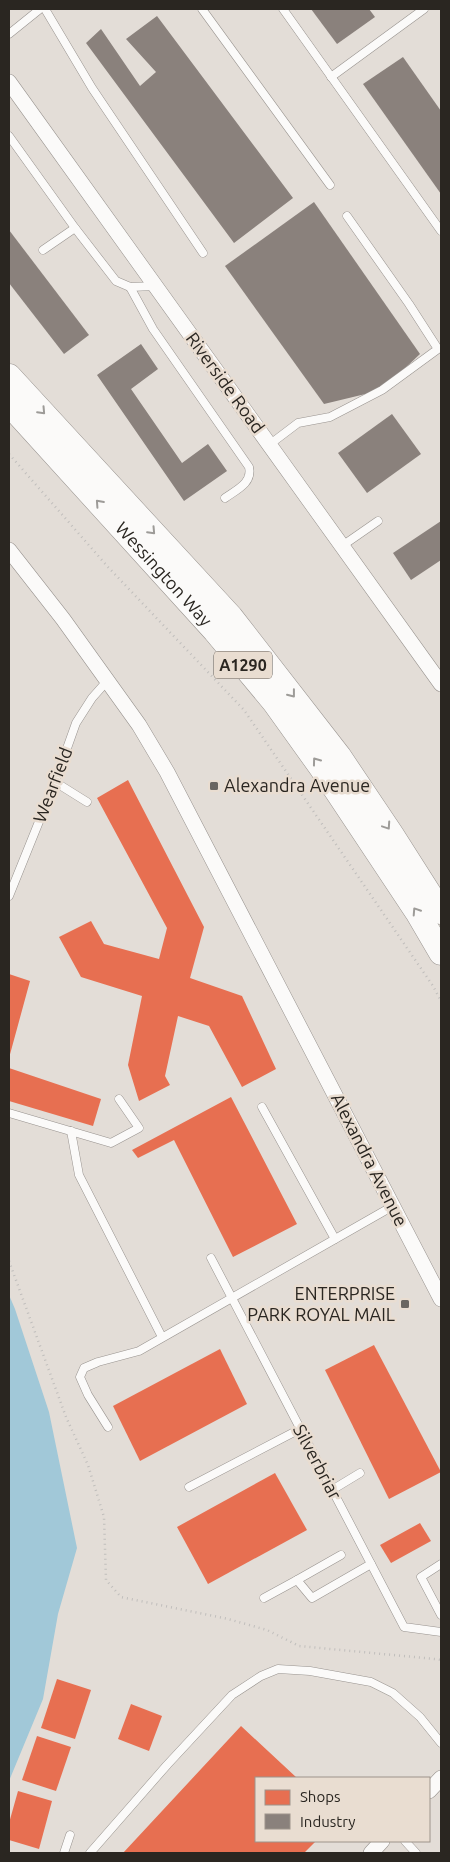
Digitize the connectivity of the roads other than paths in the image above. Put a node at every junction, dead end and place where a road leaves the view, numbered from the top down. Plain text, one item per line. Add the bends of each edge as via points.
1 (40, 9) edge
2 (45, 9) edge
3 (202, 9) edge
4 (284, 9) edge
5 (424, 9) edge
6 (9, 34) edge
7 (331, 77) junction
8 (9, 82) edge
9 (9, 136) edge
10 (330, 185) dead end
11 (347, 216) dead end
12 (75, 228) junction
13 (441, 231) edge
14 (43, 250) dead end
15 (203, 253) dead end
16 (130, 286) junction
17 (155, 286) junction
18 (9, 376) edge
19 (9, 404) edge
20 (269, 445) junction
21 (225, 498) dead end
22 (378, 521) dead end
23 (342, 546) junction
24 (9, 550) edge
25 (108, 680) junction
26 (441, 684) edge
27 (55, 782) junction
28 (87, 802) dead end
29 (10, 891) edge
30 (441, 912) edge
31 (441, 953) edge
32 (119, 1099) dead end
33 (262, 1107) dead end
34 (9, 1113) edge
35 (71, 1131) junction
36 (393, 1206) junction
37 (335, 1239) junction
38 (211, 1258) dead end
39 (231, 1298) junction
40 (441, 1299) edge
41 (162, 1337) junction
42 (108, 1427) dead end
43 (300, 1429) junction
44 (360, 1473) dead end
45 (189, 1487) dead end
46 (332, 1490) junction
47 (341, 1555) dead end
48 (371, 1564) junction
49 (441, 1564) edge
50 (297, 1580) junction
51 (264, 1598) dead end
52 (441, 1615) edge
53 (441, 1632) edge
54 (441, 1743) edge
55 (441, 1778) edge
56 (430, 1790) edge
57 (70, 1835) dead end
58 (381, 1842) edge
59 (406, 1842) edge
60 (64, 1853) edge
61 (90, 1853) edge
62 (371, 1853) edge
63 (416, 1853) edge

1 - 6 lane
2 - 15 lane via 92,88
3 - 10 lane
4 - 7 lane
5 - 7 lane
7 - 13 lane
8 - 17 street, Riverside Road
9 - 12 lane
11 - 20 lane via 438,349 382,390 330,418 298,423
12 - 14 lane
12 - 16 lane via 116,282
16 - 17 lane
16 - 21 lane via 153,329 248,467 248,480
17 - 20 street, Riverside Road
18 -> 30 main road, Wessington Way / A1290 via 231,617 339,756
31 -> 19 main road, Wessington Way / A1290 via 322,769 274,702 216,632
20 - 23 street, Riverside Road
22 - 23 lane
23 - 26 street, Riverside Road
24 - 25 street, Alexandra Avenue
25 - 27 lane, Wearfield via 76,723
25 - 36 street, Alexandra Avenue via 140,725 167,772
27 - 28 lane
27 - 29 lane, Wearfield
32 - 35 lane via 139,1128 111,1143
33 - 37 lane
34 - 35 lane
35 - 41 lane via 79,1175
36 - 37 lane
36 - 40 street, Alexandra Avenue
37 - 39 lane
38 - 39 lane, Silverbriar
39 - 41 lane
39 - 43 lane, Silverbriar
41 - 42 lane via 139,1351 84,1368 80,1377
43 - 45 lane
43 - 46 lane, Silverbriar
44 - 46 lane
46 - 48 lane, Silverbriar
47 - 50 lane
48 - 50 lane via 312,1598
48 - 53 lane, Silverbriar via 404,1626
49 - 52 lane via 421,1577
50 - 51 lane
54 - 61 lane via 420,1717 393,1693 371,1682 310,1671 278,1670 261,1676 232,1695
55 - 56 street
57 - 60 lane
58 - 62 street
59 - 63 lane

